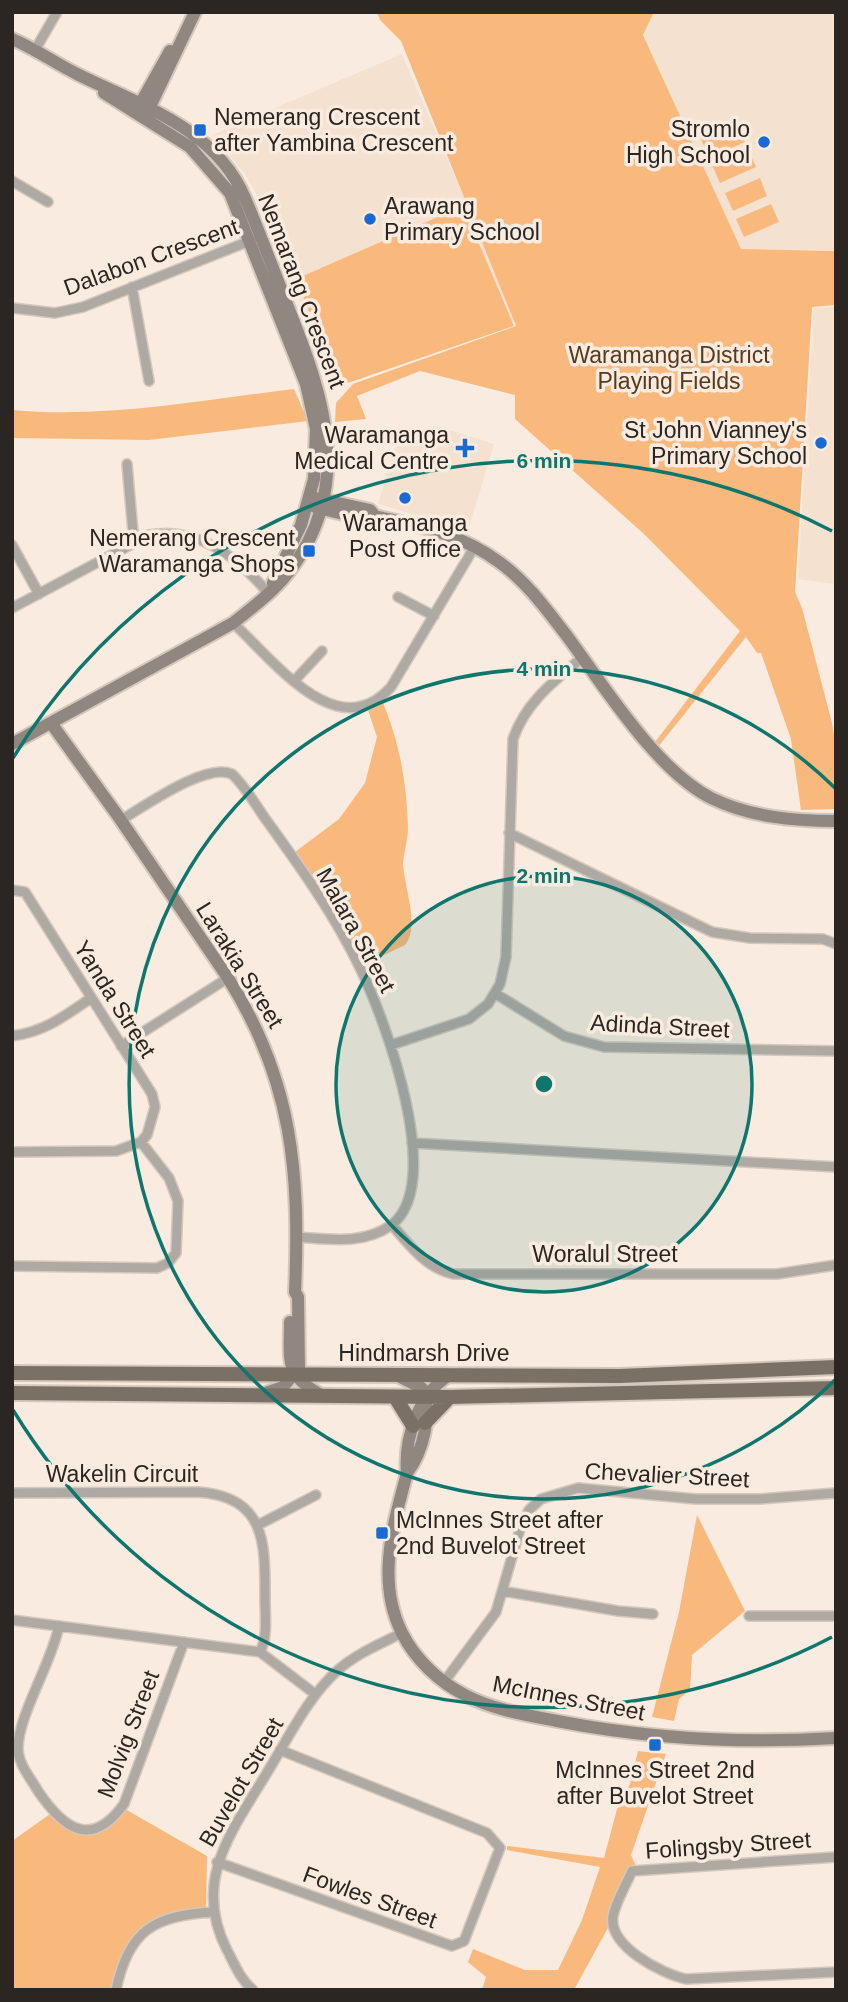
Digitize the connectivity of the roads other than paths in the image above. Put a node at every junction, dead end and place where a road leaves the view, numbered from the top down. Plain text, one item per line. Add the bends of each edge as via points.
1 (57, 12) edge
2 (188, 12) edge
3 (195, 12) edge
4 (12, 39) edge
5 (35, 50) junction
6 (143, 109) junction
7 (12, 181) edge
8 (48, 202) dead end
9 (256, 239) junction
10 (132, 288) junction
11 (12, 308) edge
12 (149, 381) dead end
13 (127, 464) dead end
14 (316, 502) junction
15 (134, 543) junction
16 (12, 545) edge
17 (475, 546) junction
18 (268, 593) junction
19 (39, 594) junction
20 (398, 597) dead end
21 (12, 608) edge
22 (434, 616) junction
23 (233, 623) junction
24 (323, 651) dead end
25 (583, 657) junction
26 (295, 680) junction
27 (55, 721) junction
28 (12, 744) edge
29 (121, 820) junction
30 (836, 821) edge
31 (509, 833) junction
32 (12, 890) edge
33 (836, 944) edge
34 (228, 978) junction
35 (496, 994) junction
36 (91, 998) junction
37 (12, 1037) edge
38 (391, 1045) junction
39 (121, 1046) junction
40 (836, 1052) edge
41 (141, 1142) junction
42 (412, 1143) junction
43 (12, 1152) edge
44 (836, 1167) edge
45 (392, 1225) junction
46 (297, 1237) junction
47 (836, 1265) edge
48 (12, 1266) edge
49 (836, 1367) edge
50 (12, 1373) edge
51 (295, 1375) junction
52 (399, 1376) junction
53 (448, 1376) junction
54 (836, 1388) edge
55 (12, 1393) edge
56 (259, 1396) junction
57 (323, 1396) junction
58 (395, 1397) junction
59 (426, 1397) junction
60 (450, 1397) junction
61 (419, 1425) junction
62 (12, 1493) edge
63 (836, 1493) edge
64 (316, 1495) dead end
65 (258, 1525) junction
66 (502, 1591) junction
67 (653, 1614) dead end
68 (749, 1616) dead end
69 (836, 1616) edge
70 (12, 1620) edge
71 (59, 1626) junction
72 (402, 1633) junction
73 (184, 1643) junction
74 (260, 1652) junction
75 (444, 1682) junction
76 (316, 1693) junction
77 (836, 1738) edge
78 (280, 1750) junction
79 (836, 1857) edge
80 (217, 1862) junction
81 (213, 1912) junction
82 (836, 1972) edge
83 (116, 1990) edge
84 (253, 1990) edge

1 - 5 street
2 - 6 street
3 - 6 street
4 - 5 street, Nemarang Crescent
5 - 6 street, Nemarang Crescent
6 - 9 street, Nemarang Crescent via 187,129 229,170 239,184
7 - 8 street
9 - 10 street, Dalabon Crescent
9 - 14 street, Nemarang Crescent via 317,404 328,460
10 - 11 street, Dalabon Crescent via 55,313
10 - 12 street
13 - 15 street
14 - 17 street via 367,520 375,516 452,534
14 - 18 street, Nemarang Crescent via 308,541 288,573
15 - 18 street via 158,533 199,538 230,558
15 - 19 street
16 - 19 street
17 - 22 street
17 - 25 street via 526,585
18 - 23 street, Nemarang Crescent
19 - 21 street
20 - 22 street
22 - 26 street via 381,698 336,708 320,702
23 - 26 street
23 - 27 street, Nemarang Crescent
24 - 26 street
25 - 30 street via 652,747 693,787 757,814
25 - 31 street via 542,691 521,716 513,739
27 - 28 street, Nemarang Crescent
27 - 29 street, Larakia Street
29 - 34 street, Larakia Street
29 - 38 street, Malara Street via 196,778 215,771 232,774 320,899 359,967
31 - 33 street via 712,932 750,938 823,939
31 - 35 street via 506,957
32 - 36 street, Yanda Street via 25,892
34 - 39 street
34 - 46 street, Larakia Street via 259,1033 279,1088 290,1136
35 - 38 street via 469,1019
35 - 40 street, Adinda Street via 564,1036 604,1047
36 - 37 street via 50,1027
36 - 39 street, Yanda Street
38 - 42 street, Malara Street
39 - 41 street, Yanda Street via 152,1094 155,1107 152,1124
41 - 43 street via 116,1151
41 - 48 street via 177,1193 177,1248 171,1261 157,1268
42 - 44 street
42 - 45 street, Malara Street via 411,1194
45 - 46 street via 358,1240
45 - 47 street, Woralul Street via 435,1268 453,1274 777,1274
46 - 51 street, Larakia Street via 294,1311 299,1368
49 - 53 main road, Hindmarsh Drive via 620,1376
50 - 51 main road, Hindmarsh Drive
51 - 52 main road, Hindmarsh Drive
51 - 56 street via 283,1387
51 - 57 street
52 - 53 main road, Hindmarsh Drive
52 - 59 street via 422,1388
53 - 59 street, McInnes Street
54 - 60 main road, Hindmarsh Drive
55 - 56 main road, Hindmarsh Drive
56 - 57 main road, Hindmarsh Drive
57 - 58 main road, Hindmarsh Drive
58 - 59 main road, Hindmarsh Drive
58 - 61 main road
59 - 60 main road, Hindmarsh Drive
59 - 61 street, McInnes Street
60 - 61 main road
61 - 72 street, McInnes Street via 406,1460 388,1555 390,1596
62 - 65 street, Wakelin Circuit via 213,1493 237,1502
63 - 66 street, Chevalier Street via 761,1499 696,1499 578,1488 554,1493 529,1510
64 - 65 street
65 - 74 street via 265,1575
66 - 67 street
66 - 75 street, Chevalier Street via 486,1628
68 - 69 street
70 - 71 street
71 - 73 street
71 - 73 street, Molvig Street via 20,1736 19,1758 54,1815 83,1829 107,1823 124,1804
72 - 75 street, McInnes Street
72 - 76 street, Buvelot Street via 339,1669
73 - 74 street
74 - 76 street
75 - 77 street, McInnes Street via 463,1695 507,1711 646,1735 765,1742
76 - 78 street, Buvelot Street
78 - 80 street, Buvelot Street
78 - 80 street, Fowles Street via 487,1833 497,1841 500,1848 492,1874 464,1941 452,1946
79 - 82 street, Folingsby Street via 632,1871 612,1917 617,1936 665,1974 686,1979
80 - 81 street, Buvelot Street
81 - 83 street via 187,1913 159,1922 132,1943
81 - 84 street, Buvelot Street via 243,1982

